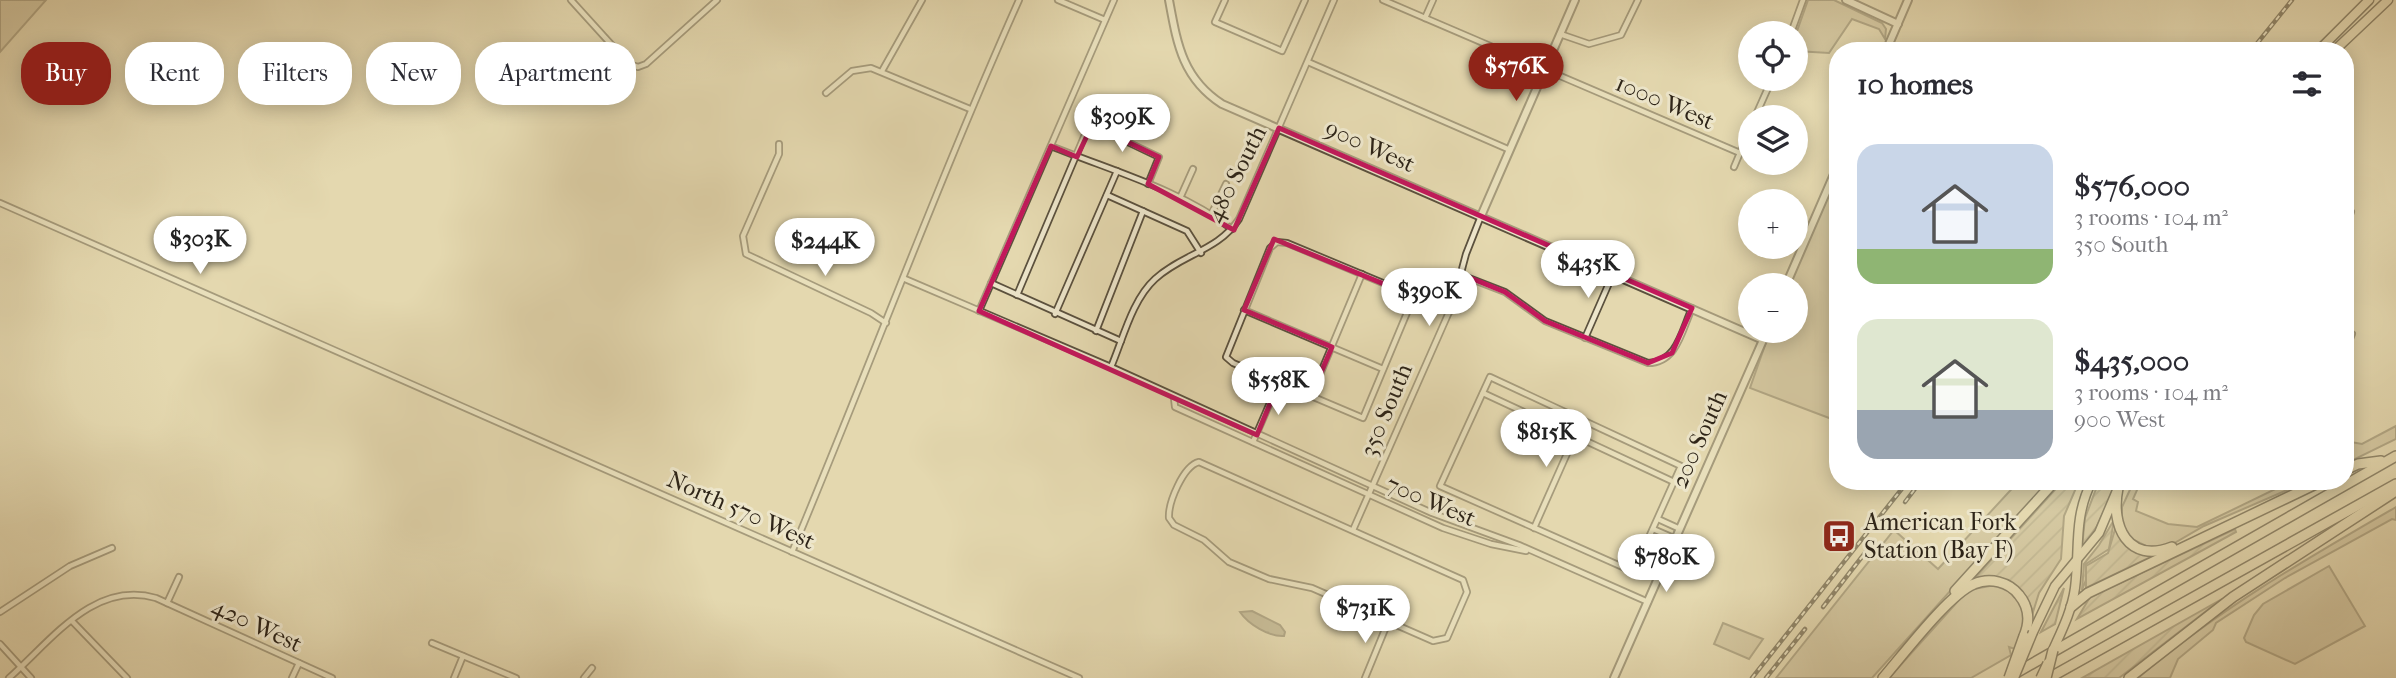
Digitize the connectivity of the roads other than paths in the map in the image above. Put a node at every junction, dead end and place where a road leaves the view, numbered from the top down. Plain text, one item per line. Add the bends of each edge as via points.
1 (571, 0) edge
2 (717, 0) edge
3 (922, 0) edge
4 (1020, 0) edge
5 (1058, 0) edge
6 (1114, 0) edge
7 (1169, 0) edge
8 (1224, 0) edge
9 (1305, 0) edge
10 (1334, 0) edge
11 (1383, 0) edge
12 (1433, 0) edge
13 (1575, 0) edge
14 (1638, 0) edge
15 (1802, 0) edge
16 (1846, 0) edge
17 (1908, 0) edge
18 (2369, 0) edge
19 (2388, 0) edge
20 (1425, 18) junction
21 (1105, 20) junction
22 (1795, 21) edge
23 (1898, 24) junction
24 (1560, 34) junction
25 (1890, 42) edge
26 (2327, 42) edge
27 (2344, 42) edge
28 (1308, 62) junction
29 (1544, 70) junction
30 (882, 71) junction
31 (826, 93) dead end
32 (970, 110) junction
33 (1279, 128) junction
34 (779, 144) dead end
35 (1051, 146) junction
36 (1510, 150) junction
37 (1738, 152) edge
38 (1077, 157) junction
39 (1738, 158) edge
40 (1734, 167) dead end
41 (1193, 169) dead end
42 (1117, 171) junction
43 (1148, 184) junction
44 (1226, 184) dead end
45 (1829, 185) edge
46 (1107, 195) junction
47 (1180, 198) junction
48 (0, 203) edge
49 (1143, 211) junction
50 (1212, 214) junction
51 (1481, 216) junction
52 (1232, 229) junction
53 (1201, 253) junction
54 (1613, 273) junction
55 (1791, 273) edge
56 (1362, 274) junction
57 (1461, 275) junction
58 (905, 279) junction
59 (991, 283) junction
60 (1017, 295) junction
61 (1414, 296) junction
62 (1692, 307) junction
63 (1244, 310) junction
64 (979, 311) junction
65 (1450, 311) junction
66 (1055, 314) junction
67 (886, 323) junction
68 (1738, 328) edge
69 (1096, 331) junction
70 (1586, 338) junction
71 (1122, 341) junction
72 (1762, 343) edge
73 (1332, 347) junction
74 (1111, 367) junction
75 (1383, 369) junction
76 (1279, 382) junction
77 (1483, 393) junction
78 (1311, 396) junction
79 (1174, 398) junction
80 (1582, 420) junction
81 (1257, 435) junction
82 (1575, 436) junction
83 (1253, 442) junction
84 (2396, 456) edge
85 (2386, 461) junction
86 (2354, 466) edge
87 (2354, 479) edge
88 (1674, 482) junction
89 (2396, 484) edge
90 (1374, 486) junction
91 (2047, 490) edge
92 (2089, 490) edge
93 (2118, 490) edge
94 (2120, 490) edge
95 (2304, 490) edge
96 (2336, 490) edge
97 (2396, 491) edge
98 (1370, 494) junction
99 (1658, 519) junction
100 (2242, 520) junction
101 (1534, 528) junction
102 (1653, 529) junction
103 (1681, 529) junction
104 (1353, 530) junction
105 (1676, 539) junction
106 (112, 548) dead end
107 (792, 552) junction
108 (1534, 552) junction
109 (2076, 561) junction
110 (179, 577) dead end
111 (1648, 602) junction
112 (167, 603) junction
113 (2071, 607) junction
114 (0, 612) edge
115 (72, 621) junction
116 (1388, 622) junction
117 (1927, 628) junction
118 (2029, 634) junction
119 (432, 643) dead end
120 (0, 644) edge
121 (2053, 650) junction
122 (463, 656) junction
123 (299, 663) junction
124 (21, 667) junction
125 (592, 668) dead end
126 (9, 678) edge
127 (31, 678) edge
128 (127, 678) edge
129 (292, 678) edge
130 (332, 678) edge
131 (454, 678) edge
132 (516, 678) edge
133 (584, 678) edge
134 (1079, 678) edge
135 (1365, 678) edge
136 (1614, 678) edge
137 (1883, 678) edge
138 (2010, 678) edge
139 (2040, 678) edge
140 (2048, 678) edge
141 (2129, 678) edge

1 - 2 street via 629,64 638,67
3 - 30 street
4 - 32 street
5 - 21 street
6 - 21 street
7 - 33 street, 900 West via 1179,53 1198,83 1222,104
8 - 9 street via 1215,22 1282,51
10 - 28 street, 480 South
11 - 20 street, 1000 West
12 - 20 street
13 - 24 street, 350 South
14 - 24 street via 1621,36 1589,44
15 - 22 street
16 - 23 street
17 - 23 street
18 - 26 highway
19 - 27 highway
20 - 29 street, 1000 West
21 - 35 street
23 - 25 street
24 - 29 street, 350 South
28 - 33 street, 480 South
28 - 36 street
29 - 36 street, 350 South
29 - 37 street, 1000 West
30 - 31 street via 852,71
30 - 32 street
32 - 58 street
33 - 51 street, 900 West
33 - 52 street, 480 South
34 - 67 street via 779,154 743,236 744,251 751,259
35 - 38 street
35 - 59 street
36 - 51 street, 350 South
38 - 42 street
38 - 43 street via 1092,125 1159,157
38 - 60 street
39 - 40 street
41 - 47 street
42 - 43 street
42 - 46 street
43 - 47 street
44 - 50 street
45 - 55 street
46 - 49 street
46 - 66 street
47 - 50 street
48 - 107 street, North 570 West
49 - 53 street via 1187,231
49 - 69 street
50 - 52 street
51 - 54 street, 900 West
51 - 57 street, 350 South
52 - 53 street, 480 South
53 - 71 street, 480 South via 1153,281 1138,302
54 - 62 street, 900 West
54 - 70 street
56 - 61 street
56 - 63 street via 1276,242
56 - 73 street
57 - 65 street, 350 South
57 - 70 street via 1505,292 1539,318
58 - 64 street, 700 West
58 - 67 street
59 - 60 street
59 - 64 street
60 - 66 street
61 - 65 street
61 - 75 street
62 - 68 street, 900 West
62 - 70 street via 1672,353 1656,362 1644,362
63 - 73 street
63 - 76 street via 1227,359
64 - 74 street, 700 West
65 - 90 street, 350 South
66 - 69 street
67 - 107 street
69 - 71 street
71 - 74 street, 480 South
72 - 103 street, 200 South
73 - 75 street
73 - 78 street
74 - 79 street, 700 West
75 - 78 street via 1363,418
76 - 78 street
76 - 81 street
77 - 80 street via 1490,377
77 - 82 street
77 - 101 street via 1440,486
79 - 81 street, 700 West
79 - 83 street, 700 West via 1175,407
80 - 82 street
80 - 88 street via 1681,466
81 - 83 street
81 - 90 street, 700 West
82 - 88 street
82 - 101 street
83 - 98 street, 700 West
84 - 85 highway
85 - 86 highway
85 - 87 highway
88 - 99 street
89 - 140 highway
90 - 98 street, 350 South
90 - 108 street, 700 West
91 - 117 highway
92 - 109 highway via 2079,517
93 - 109 highway via 2103,525
94 - 100 highway via 2118,526 2128,541 2142,550 2164,551
95 - 100 highway
96 - 138 highway
97 - 141 highway via 2233,597
98 - 104 street, 350 South
98 - 108 street, 700 West via 1458,534
99 - 102 street
99 - 103 street
100 - 113 highway via 2084,595
101 - 102 street via 1625,568 1638,564
102 - 105 street
103 - 105 street, 200 South
104 - 116 street via 1467,584 1442,641
104 - 116 street via 1199,462 1187,469 1168,512 1174,525 1204,540 1229,562 1269,579 1306,585
105 - 111 street, 200 South
106 - 114 street via 70,566
107 - 134 street, North 570 West
108 - 111 street, 700 West
109 - 113 highway
109 - 118 highway via 2052,591
110 - 112 street
111 - 136 street, 200 South
112 - 115 street, 420 West via 142,594 117,595 94,603
112 - 123 street, 420 West
113 - 121 highway
115 - 124 street, 420 West
115 - 128 street
116 - 135 street
117 - 118 highway via 1968,587 1990,581 2012,588 2024,601
117 - 137 highway
118 - 138 highway, bridge
119 - 122 street
120 - 124 street
121 - 139 main road, bridge
121 - 140 highway, bridge
122 - 131 street
122 - 132 street
123 - 129 street
123 - 130 street, 420 West
124 - 126 street, 420 West
124 - 127 street
125 - 133 street

